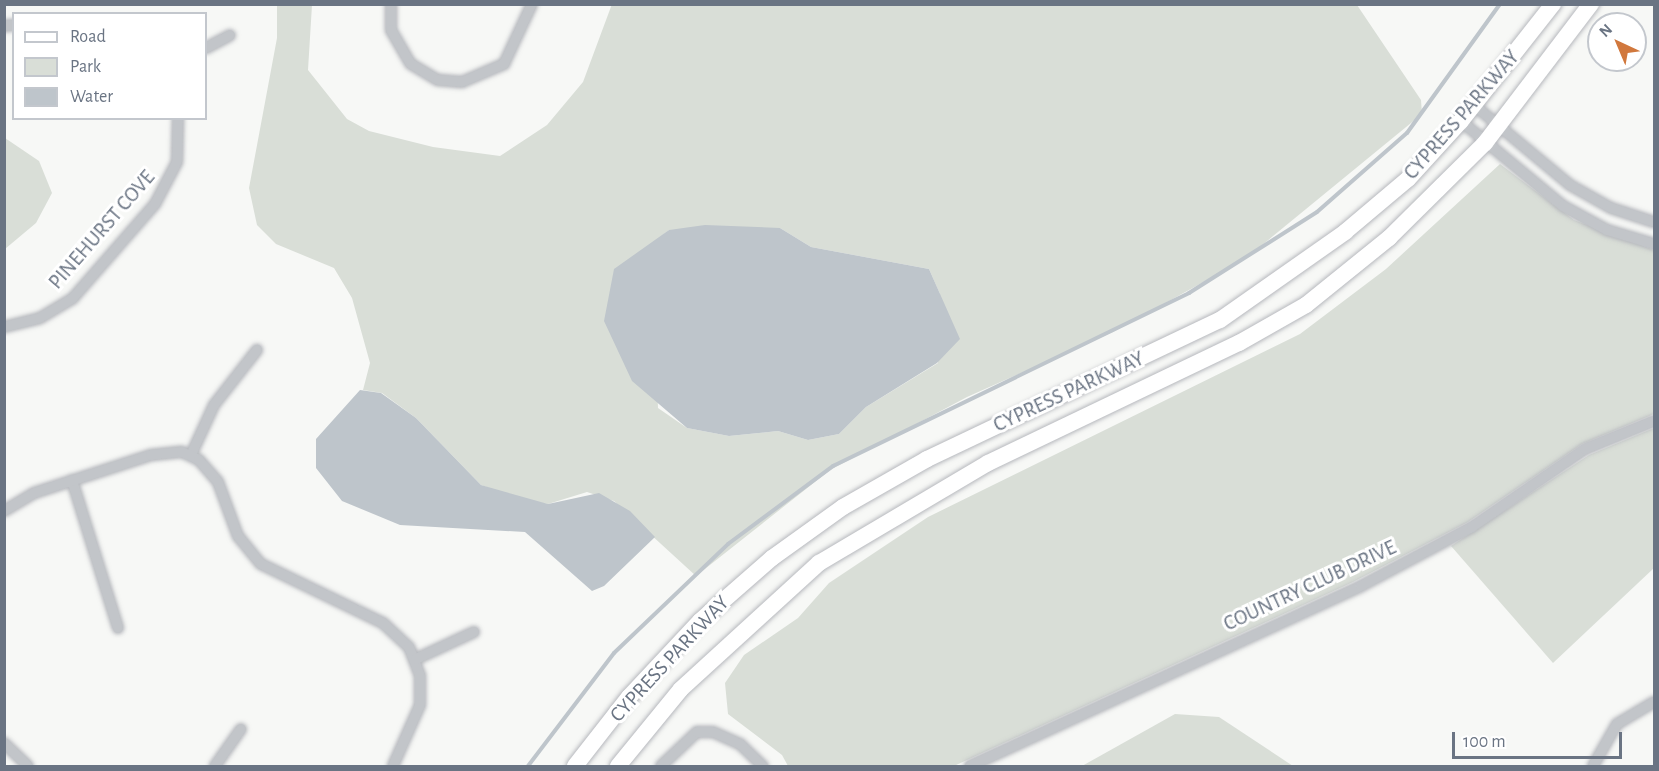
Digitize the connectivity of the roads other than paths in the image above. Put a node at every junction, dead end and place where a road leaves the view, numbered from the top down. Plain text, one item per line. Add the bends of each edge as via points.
1 (391, 4) edge
2 (532, 4) edge
3 (1553, 4) edge
4 (1591, 4) edge
5 (230, 35) dead end
6 (207, 47) edge
7 (1474, 105) junction
8 (178, 120) edge
9 (1461, 121) junction
10 (1498, 126) junction
11 (1485, 143) junction
12 (1654, 222) edge
13 (1654, 244) edge
14 (4, 327) edge
15 (257, 350) dead end
16 (1654, 421) edge
17 (191, 455) junction
18 (72, 480) junction
19 (4, 511) edge
20 (118, 628) dead end
21 (474, 632) dead end
22 (416, 659) junction
23 (1654, 702) edge
24 (241, 729) dead end
25 (4, 743) edge
26 (28, 766) edge
27 (215, 766) edge
28 (393, 766) edge
29 (575, 766) edge
30 (618, 766) edge
31 (661, 766) edge
32 (763, 766) edge
33 (970, 766) edge
34 (1593, 766) edge

1 - 2 street via 391,30 411,64 438,80 462,82 504,64
3 - 7 main road, CYPRESS PARKWAY
4 - 10 main road, CYPRESS PARKWAY
5 - 6 street
7 - 9 main road, CYPRESS PARKWAY
7 - 10 street
8 - 14 street, PINEHURST COVE via 177,162 155,204 73,298 40,318
9 - 11 street
9 - 29 main road, CYPRESS PARKWAY via 1408,179 1345,232 1220,320 927,459 843,507 780,552 700,621 629,697
10 - 11 main road, CYPRESS PARKWAY
10 - 12 street via 1570,186
11 - 13 street via 1576,215
11 - 30 main road, CYPRESS PARKWAY via 1389,238 1306,304 1239,343 988,463 819,563 681,688
15 - 17 street via 214,405
16 - 33 street, COUNTRY CLUB DRIVE via 1586,450 1472,527 1361,586
17 - 18 street via 161,452
17 - 22 street via 218,482 238,536 261,564 383,623
18 - 19 street
18 - 20 street
21 - 22 street
22 - 28 street via 420,705
23 - 34 street via 1617,724
24 - 27 street
25 - 26 street
31 - 32 street via 697,732 713,732 740,744

